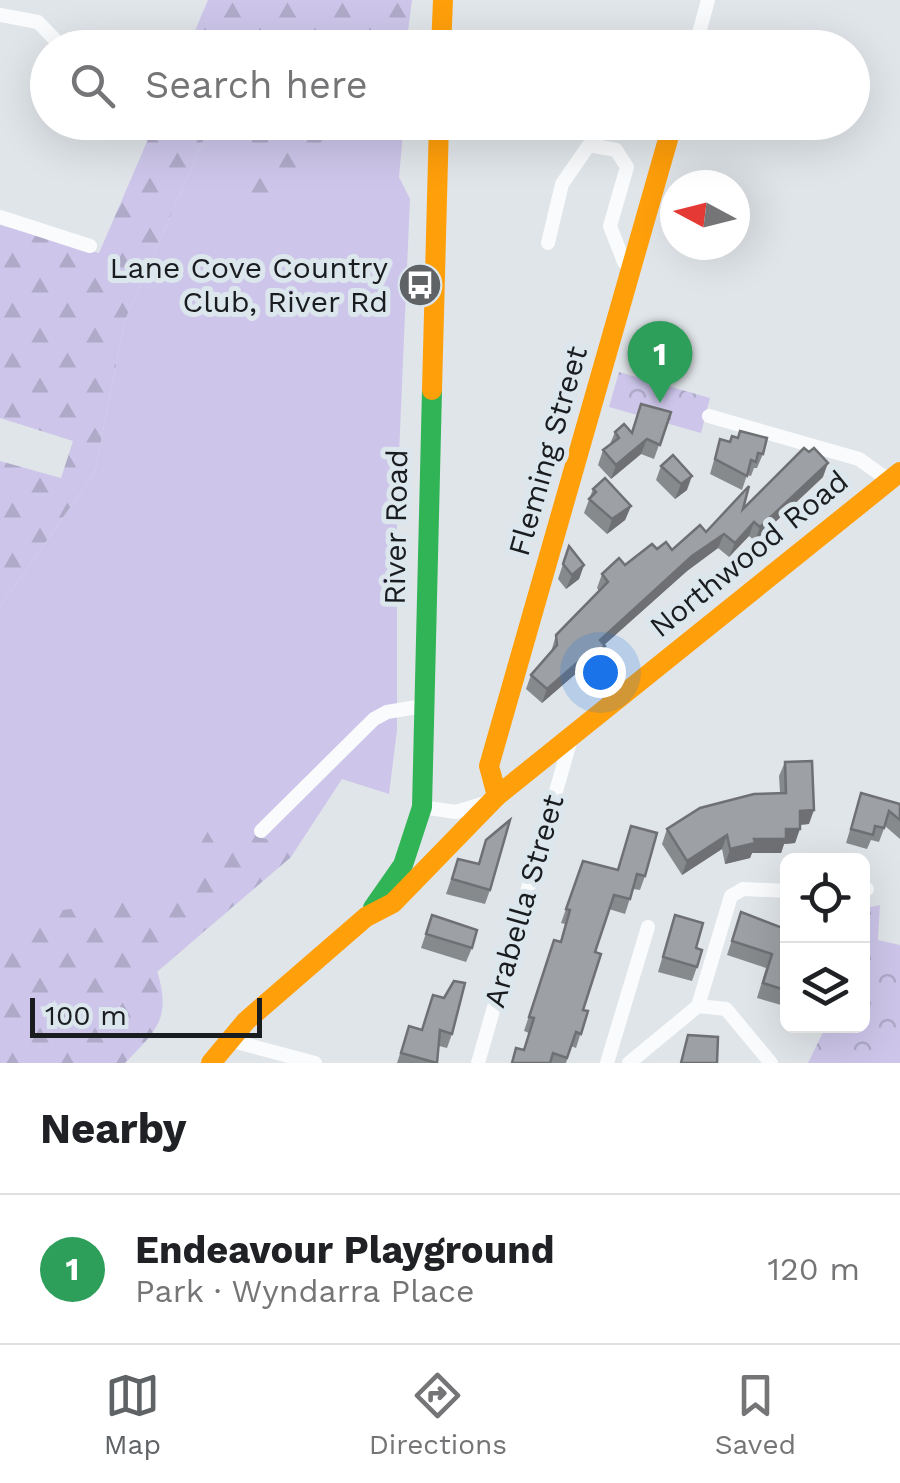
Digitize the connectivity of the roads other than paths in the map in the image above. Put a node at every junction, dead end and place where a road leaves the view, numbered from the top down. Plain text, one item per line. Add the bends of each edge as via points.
1 (442, 0) edge
2 (708, 0) edge
3 (0, 16) edge
4 (46, 30) edge
5 (442, 30) edge
6 (700, 30) edge
7 (439, 140) edge
8 (668, 140) edge
9 (0, 217) edge
10 (548, 243) dead end
11 (90, 246) dead end
12 (632, 266) junction
13 (709, 416) dead end
14 (893, 476) edge
15 (424, 706) junction
16 (571, 739) junction
17 (497, 796) junction
18 (422, 807) junction
19 (261, 831) dead end
20 (780, 891) edge
21 (366, 917) junction
22 (648, 928) dead end
23 (698, 1006) junction
24 (229, 1040) junction
25 (211, 1063) edge
26 (315, 1063) edge
27 (478, 1063) edge
28 (607, 1063) edge
29 (629, 1063) edge
30 (772, 1063) edge

1 - 5 street
2 - 6 street
3 - 4 street via 38,22
7 - 15 street, River Road
8 - 12 street, Fleming Street
9 - 11 street
10 - 12 street via 562,184 588,145 616,150 626,167 610,226 624,262
12 - 17 street, Fleming Street via 488,766
13 - 14 street via 859,458
14 - 16 street, Northwood Road
15 - 18 street, River Road
15 - 19 street via 374,719
16 - 17 street, Northwood Road
16 - 27 street, Arabella Street
17 - 18 street, Northwood Road via 468,810
17 - 21 street, Northwood Road via 393,903
18 - 21 street, River Road via 403,864
20 - 23 street via 743,889 731,896
21 - 24 street, Northwood Road
22 - 28 street
23 - 29 street
23 - 30 street via 726,1009
24 - 25 street, Northwood Road
24 - 26 street

